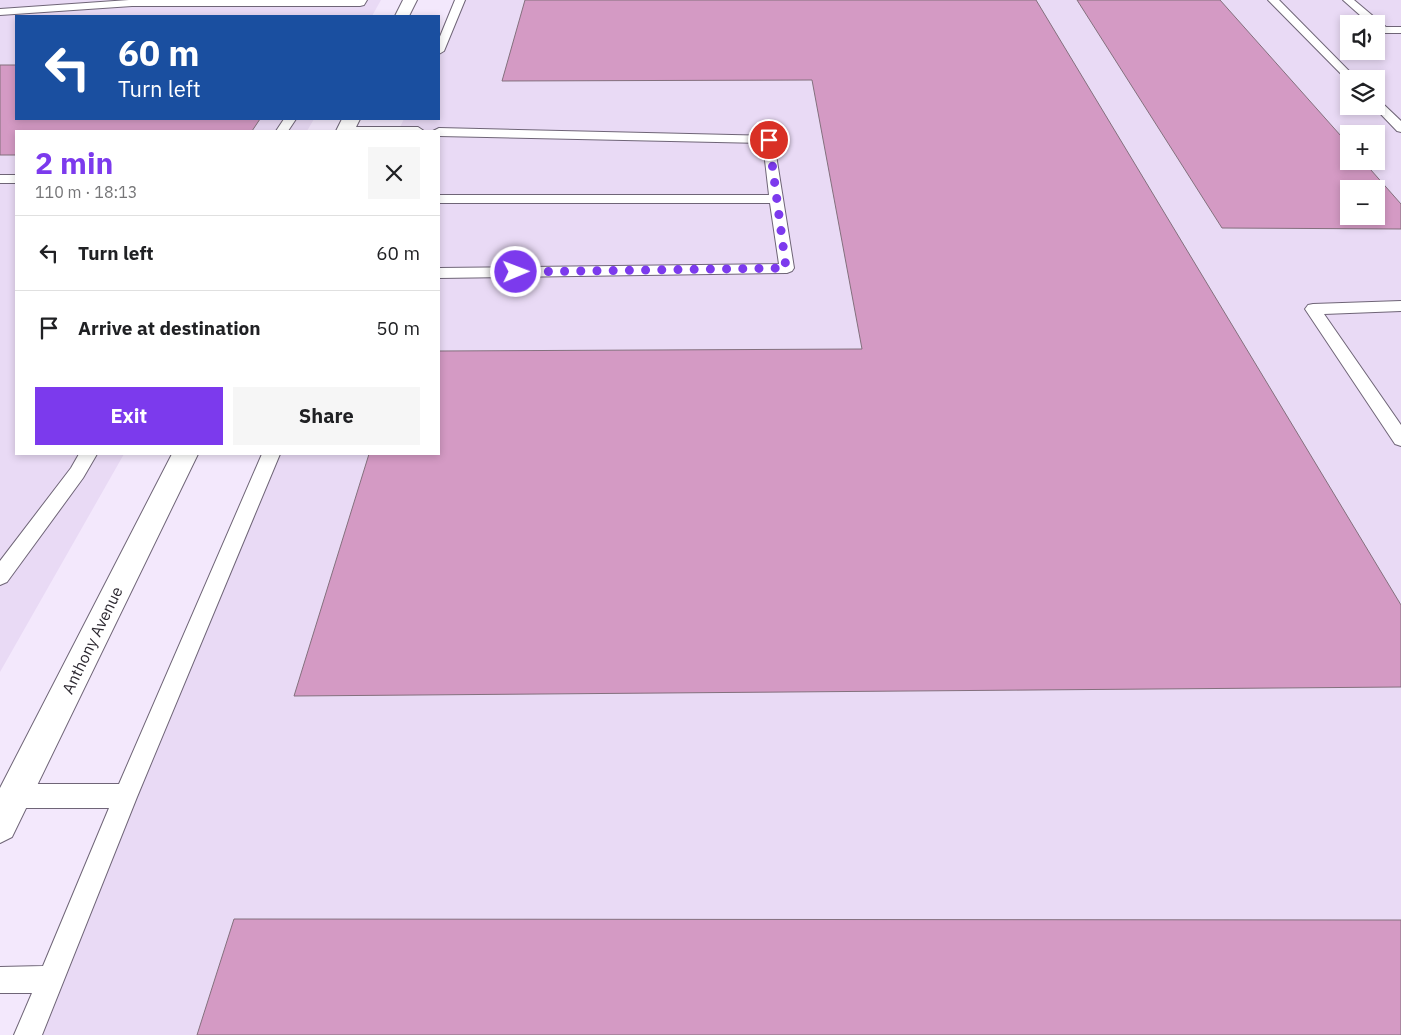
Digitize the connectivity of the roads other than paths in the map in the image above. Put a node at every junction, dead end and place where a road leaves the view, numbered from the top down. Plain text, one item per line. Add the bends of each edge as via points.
1 (410, 0) edge
2 (460, 0) edge
3 (1272, 0) edge
4 (1348, 0) edge
5 (134, 1) edge
6 (361, 1) edge
7 (0, 12) edge
8 (353, 15) edge
9 (402, 15) edge
10 (1366, 15) edge
11 (1385, 30) edge
12 (1401, 30) edge
13 (440, 49) edge
14 (1343, 70) edge
15 (1385, 112) edge
16 (347, 127) edge
17 (1401, 128) edge
18 (391, 130) edge
19 (440, 132) edge
20 (0, 180) edge
21 (15, 180) edge
22 (440, 199) edge
23 (776, 199) junction
24 (440, 273) edge
25 (1401, 307) edge
26 (1401, 439) edge
27 (87, 455) edge
28 (184, 455) edge
29 (271, 455) edge
30 (0, 576) edge
31 (14, 796) junction
32 (126, 796) junction
33 (0, 826) edge
34 (51, 979) junction
35 (0, 980) edge
36 (28, 1035) edge

1 - 9 street
2 - 13 lane
3 - 14 lane
4 - 10 lane
5 - 6 lane
5 - 7 lane
6 - 8 lane
11 - 12 lane
15 - 17 lane
16 - 18 lane
19 - 23 lane via 769,140
20 - 21 lane
22 - 23 lane
23 - 24 lane via 786,268
25 - 26 lane via 1314,310
27 - 30 lane
28 - 31 street, Anthony Avenue
29 - 32 lane
31 - 32 lane
31 - 33 street, Anthony Avenue
32 - 34 lane
34 - 35 lane
34 - 36 lane

